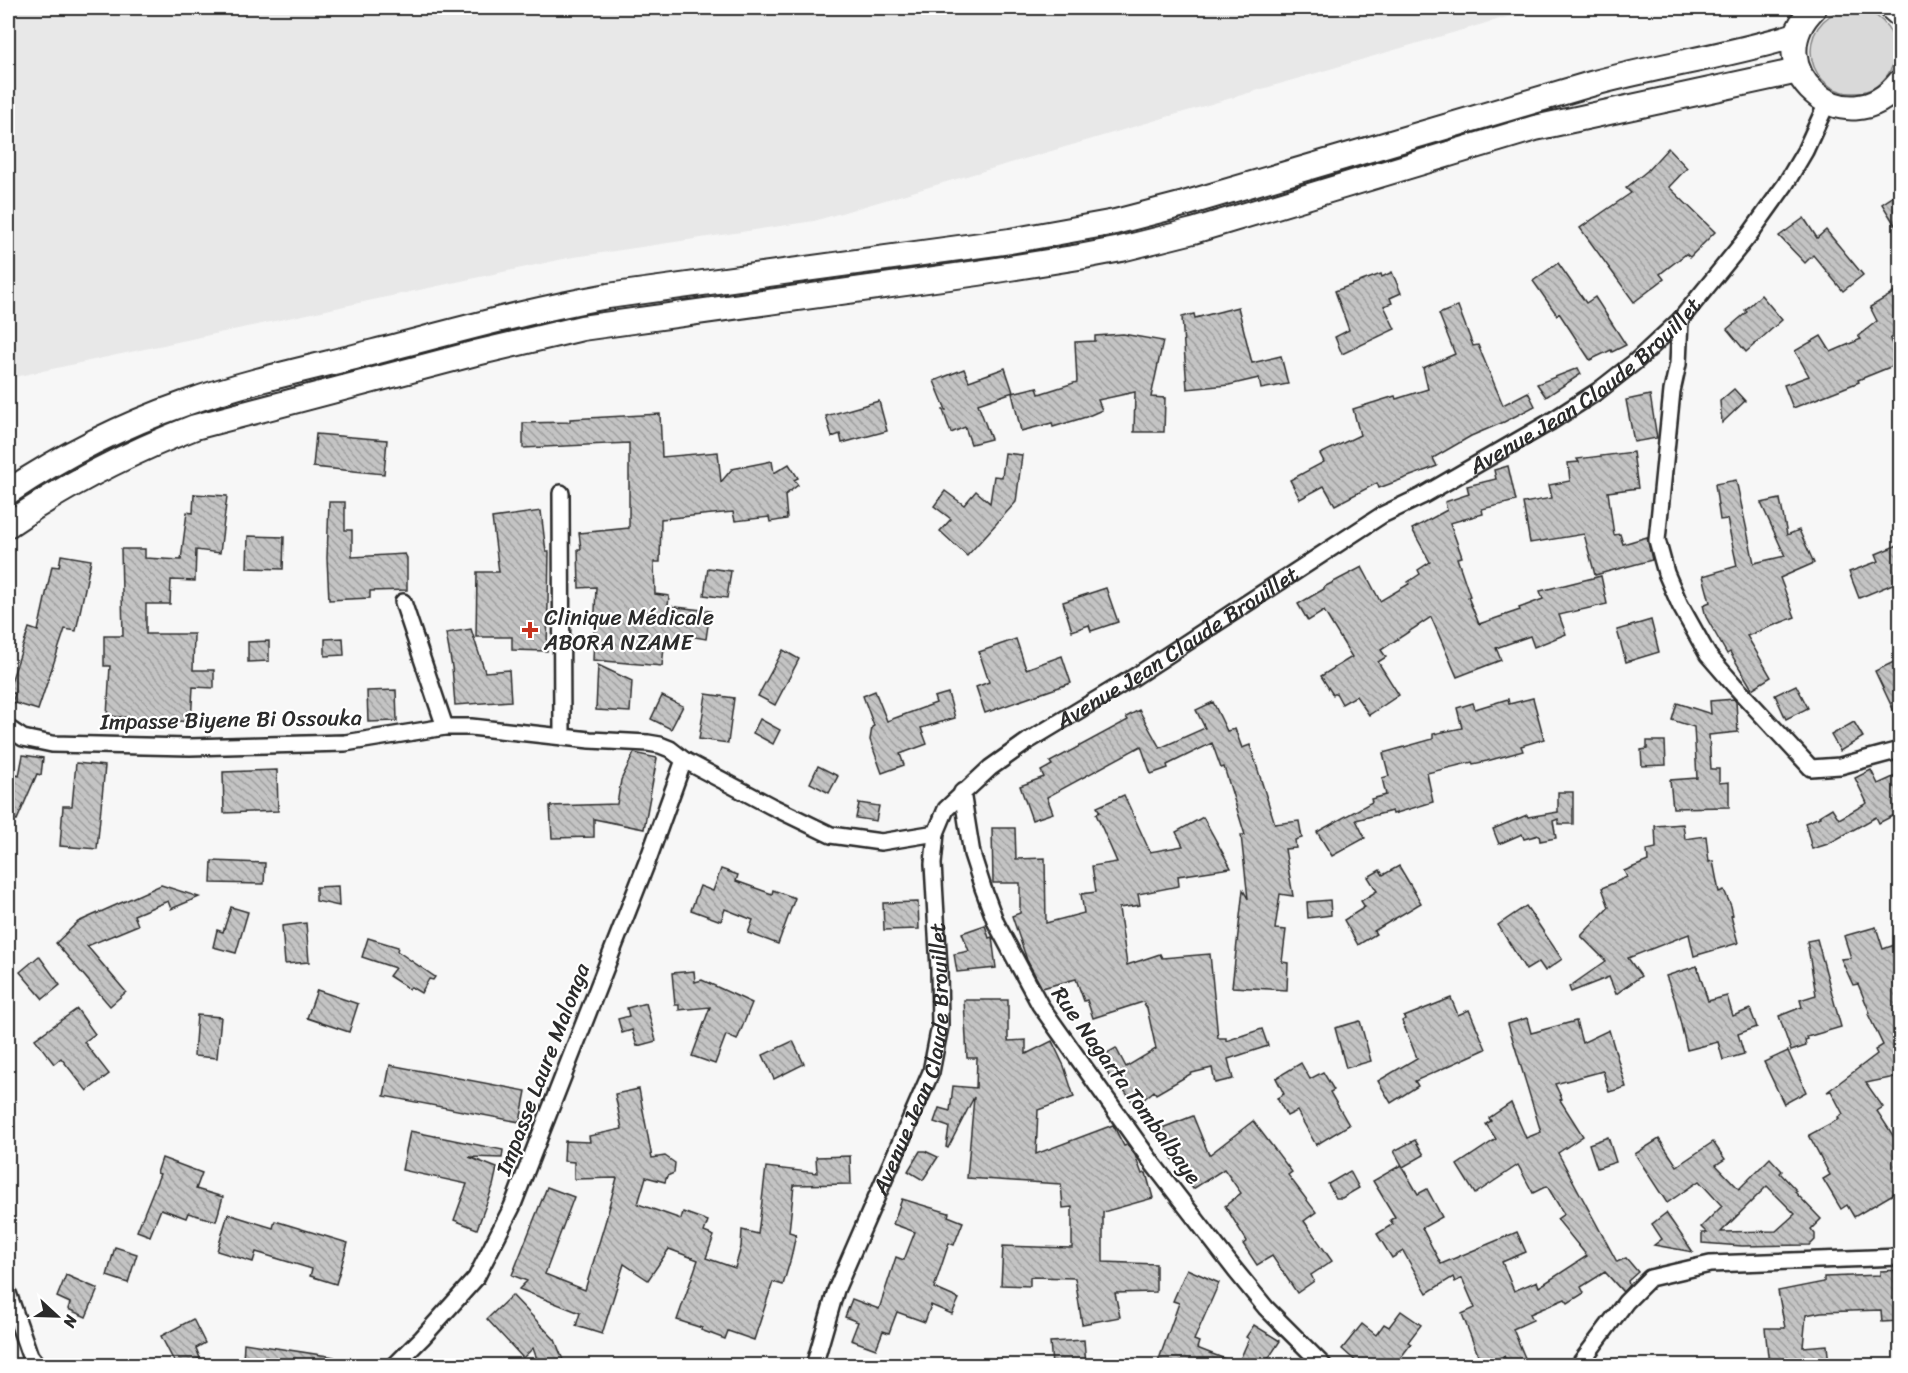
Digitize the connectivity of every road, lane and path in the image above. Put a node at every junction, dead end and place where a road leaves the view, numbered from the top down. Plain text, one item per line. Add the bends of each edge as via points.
1 (1814, 8) edge
2 (1892, 8) edge
3 (1900, 14) edge
4 (1796, 35) junction
5 (1798, 71) junction
6 (1900, 82) edge
7 (1827, 103) junction
8 (1680, 320) junction
9 (8, 492) edge
10 (561, 493) dead end
11 (8, 525) edge
12 (403, 602) dead end
13 (444, 727) junction
14 (8, 728) edge
15 (562, 737) junction
16 (1900, 750) edge
17 (684, 760) junction
18 (962, 792) junction
19 (936, 833) junction
20 (1900, 1257) edge
21 (8, 1293) edge
22 (38, 1365) edge
23 (394, 1365) edge
24 (814, 1365) edge
25 (1324, 1365) edge
26 (1578, 1365) edge

1 - 4 main road via 1805,16
2 - 3 main road
4 - 5 main road
4 - 9 main road via 1600,81 1114,222 1010,241 574,302 274,377 145,418 82,447
5 - 7 main road via 1807,86
5 - 11 main road via 1535,128 1121,249 978,273 582,328 476,353 195,428 153,443 87,474
6 - 7 main road via 1892,93 1861,108
7 - 8 street, Avenue Jean Claude Brouillet via 1785,185
8 - 16 street via 1657,540 1665,573 1680,605 1708,655 1812,768 1840,766
8 - 18 street, Avenue Jean Claude Brouillet via 1598,391 1490,457 1382,515 1134,677 1028,741
10 - 15 street
12 - 13 street
13 - 14 street, Impasse Biyene Bi Ossouka via 345,743 189,747 52,744 23,738
13 - 15 street, Impasse Biyene Bi Ossouka via 471,726
15 - 17 street, Impasse Biyene Bi Ossouka via 660,745
17 - 19 street, Impasse Biyene Bi Ossouka via 831,834 881,842
17 - 23 street, Impasse Laure Malonga via 512,1207 476,1278
18 - 19 street, Avenue Jean Claude Brouillet via 946,809
18 - 25 street, Rue Nagarta Tombalbaye via 972,854 983,888 996,923 1040,1005 1234,1270
19 - 24 street, Avenue Jean Claude Brouillet via 933,876 940,1026 932,1072 836,1290
20 - 26 street via 1710,1264 1650,1278 1626,1302
21 - 22 street via 30,1356

